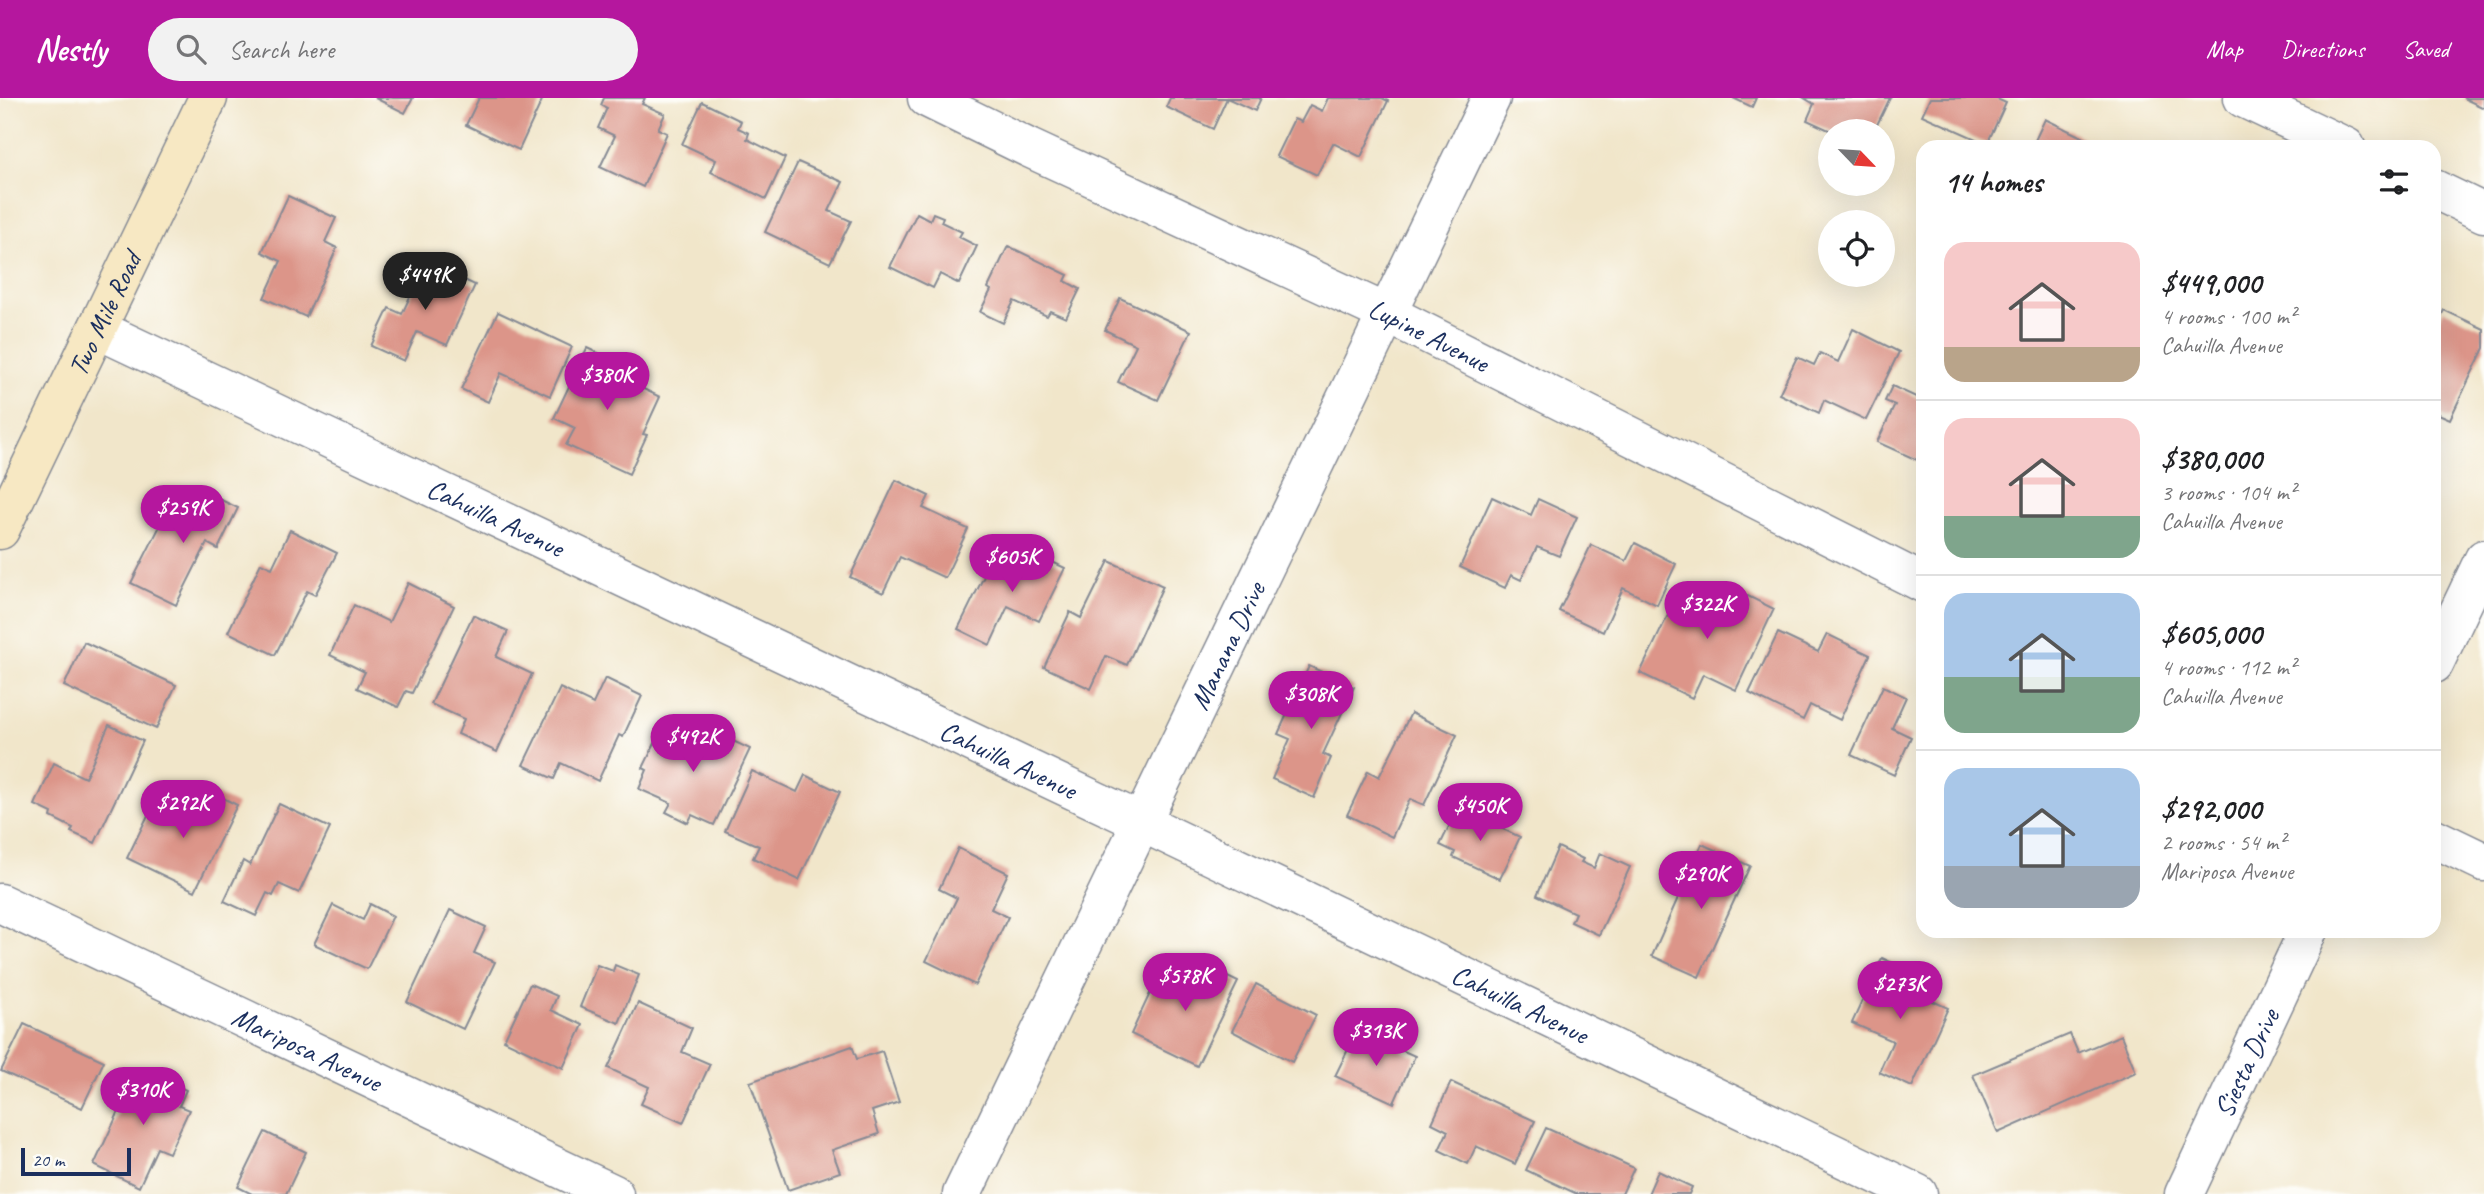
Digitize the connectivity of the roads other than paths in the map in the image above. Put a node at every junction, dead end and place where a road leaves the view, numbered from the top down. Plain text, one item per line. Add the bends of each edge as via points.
1 (208, 98) edge
2 (928, 98) edge
3 (1491, 98) edge
4 (2243, 98) edge
5 (2331, 140) edge
6 (2441, 192) edge
7 (2484, 213) edge
8 (1388, 314) junction
9 (97, 329) junction
10 (0, 530) edge
11 (2484, 559) edge
12 (1916, 579) edge
13 (2441, 649) edge
14 (1143, 823) junction
15 (2441, 841) edge
16 (2484, 862) edge
17 (0, 903) edge
18 (2305, 938) edge
19 (614, 1194) edge
20 (962, 1194) edge
21 (1918, 1194) edge
22 (2183, 1194) edge

1 - 9 main road, Two Mile Road
2 - 8 street, Lupine Avenue
3 - 8 street, Manana Drive
4 - 5 street
6 - 7 street
8 - 12 street, Lupine Avenue
8 - 14 street, Manana Drive
9 - 10 main road, Two Mile Road
9 - 14 street, Cahuilla Avenue
11 - 13 street
14 - 20 street, Manana Drive
14 - 21 street, Cahuilla Avenue
15 - 16 street
17 - 19 street, Mariposa Avenue
18 - 22 street, Siesta Drive

